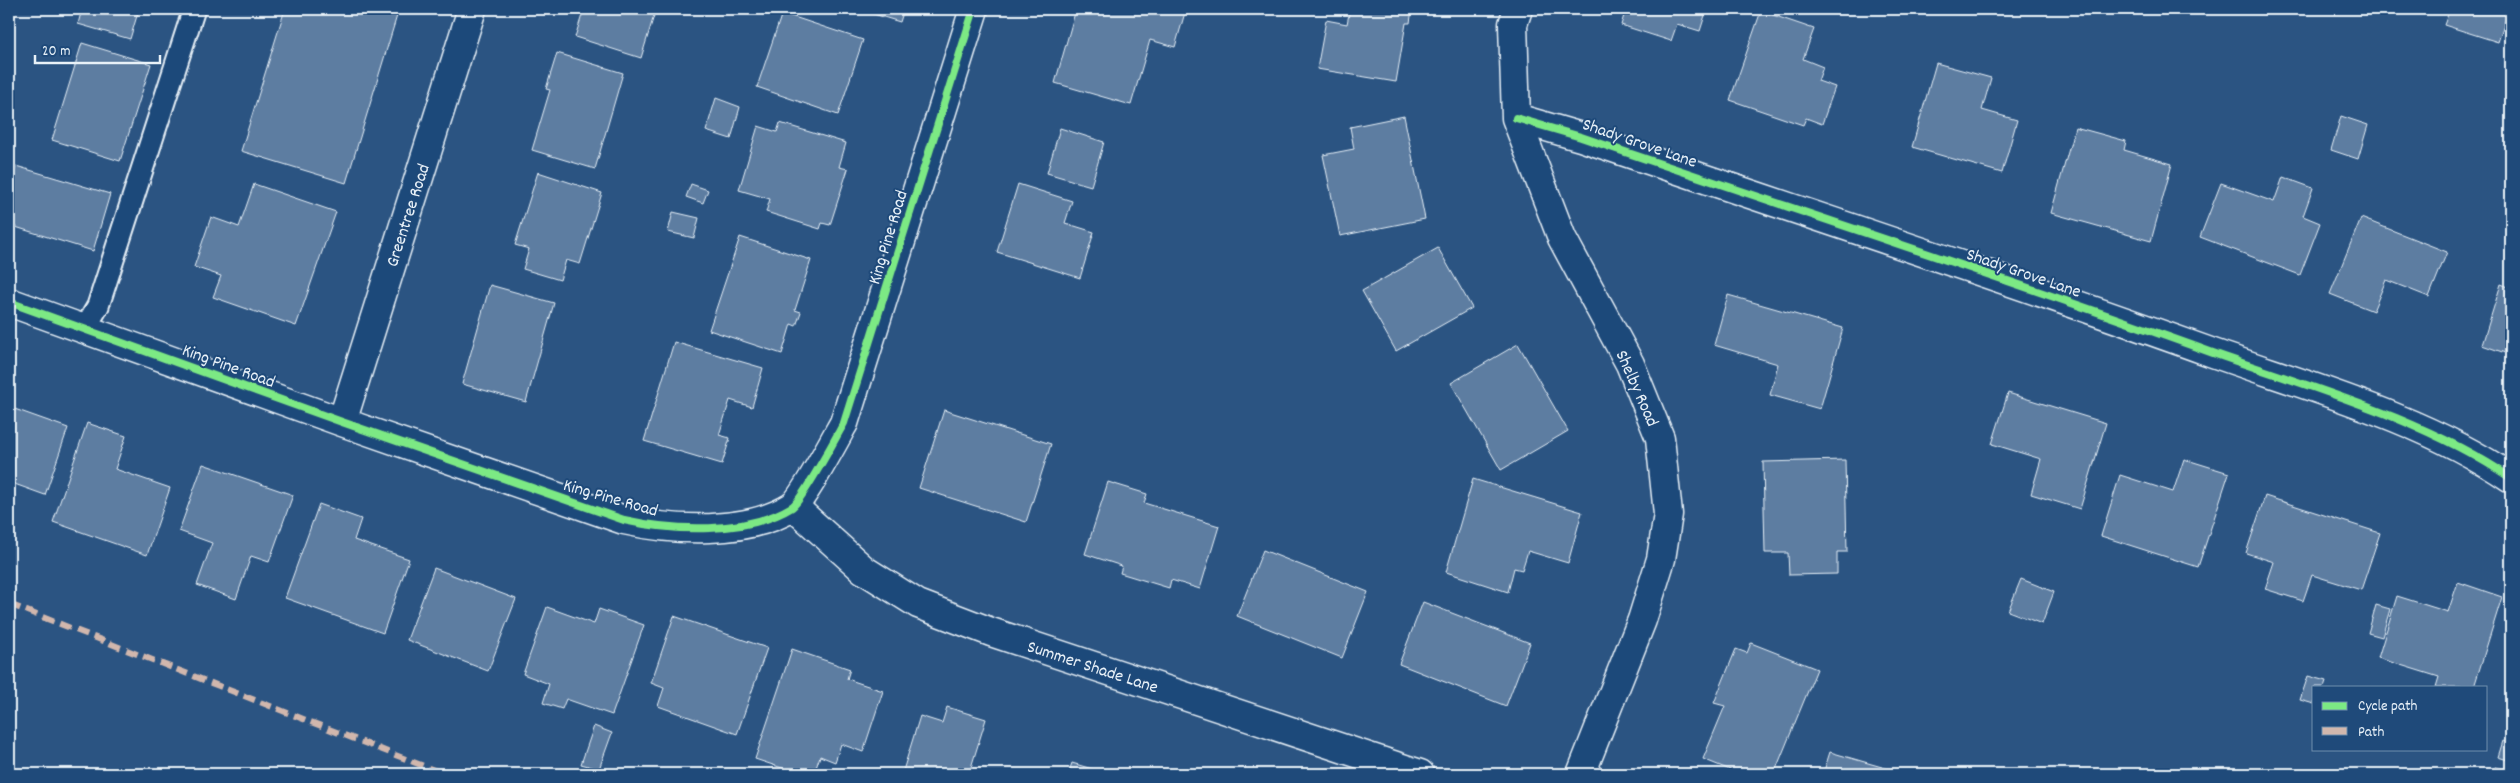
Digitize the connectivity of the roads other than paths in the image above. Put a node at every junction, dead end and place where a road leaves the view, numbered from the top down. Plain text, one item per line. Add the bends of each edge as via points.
1 (194, 9) edge
2 (472, 9) edge
3 (974, 9) edge
4 (1518, 9) edge
5 (1516, 118) junction
6 (9, 302) edge
7 (85, 328) junction
8 (342, 422) junction
9 (2511, 478) edge
10 (793, 506) junction
11 (1420, 774) edge
12 (1581, 774) edge

1 - 7 lane via 98,306
2 - 8 street, Greentree Road
3 - 10 street, King Pine Road via 844,423
4 - 5 street, Shelby Road via 1513,24
5 - 9 street, Shady Grove Lane via 1581,137 2174,338 2420,427 2484,459
5 - 12 street, Shelby Road via 1562,238 1630,364 1660,438 1668,514 1661,559 1642,620
6 - 7 street, King Pine Road
7 - 8 street, King Pine Road
8 - 10 street, King Pine Road via 624,520 658,528 713,528 755,522
10 - 11 street, Summer Shade Lane via 864,570 918,604 991,632

